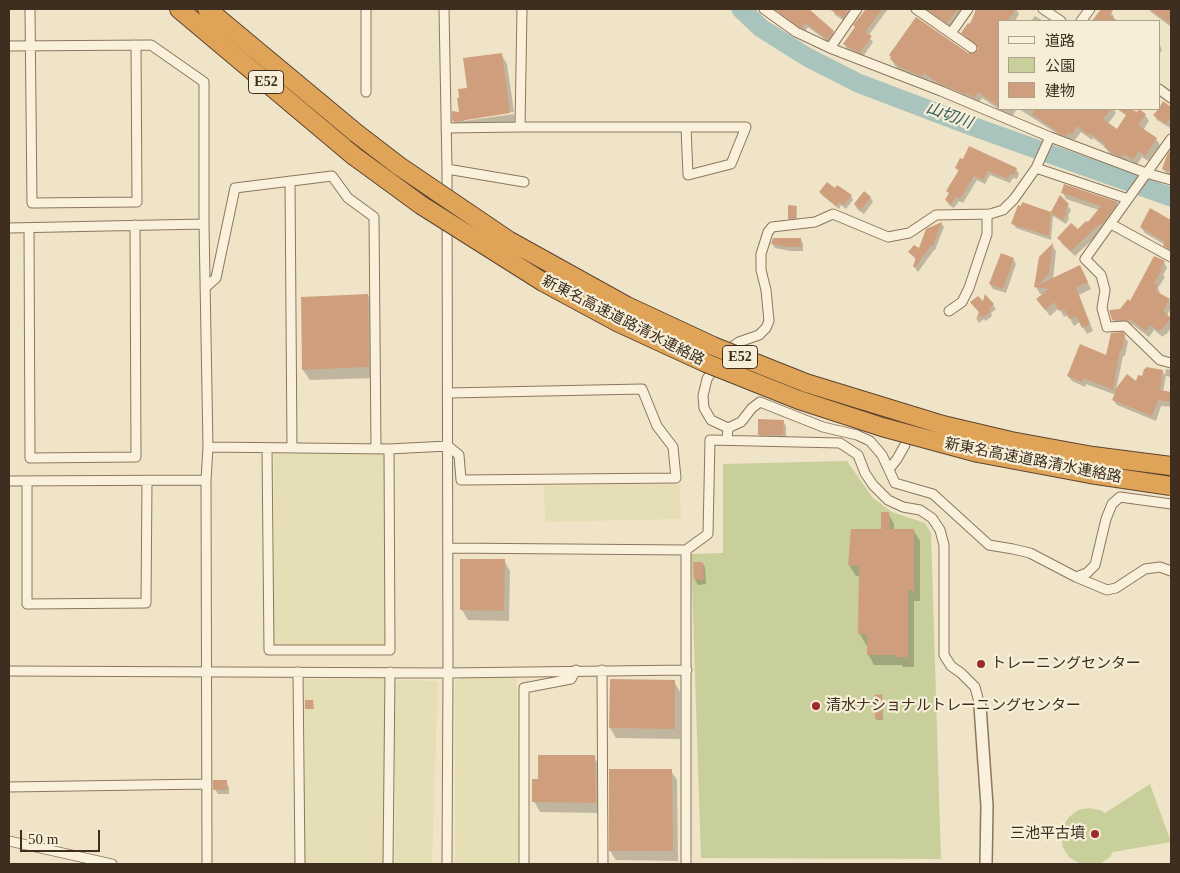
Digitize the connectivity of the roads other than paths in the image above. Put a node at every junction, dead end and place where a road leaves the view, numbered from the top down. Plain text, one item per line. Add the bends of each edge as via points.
1 (30, 9) edge
2 (179, 9) edge
3 (207, 9) edge
4 (366, 9) edge
5 (444, 9) edge
6 (522, 9) edge
7 (764, 9) edge
8 (857, 9) edge
9 (916, 9) edge
10 (968, 9) edge
11 (1043, 9) edge
12 (1090, 9) edge
13 (1060, 20) edge
14 (1082, 20) edge
15 (951, 33) junction
16 (136, 45) junction
17 (9, 46) edge
18 (30, 46) junction
19 (830, 48) junction
20 (972, 48) dead end
21 (1160, 90) edge
22 (366, 92) dead end
23 (1171, 98) edge
24 (520, 127) junction
25 (686, 127) junction
26 (446, 128) junction
27 (1171, 139) edge
28 (1048, 140) junction
29 (1037, 166) junction
30 (447, 169) junction
31 (1145, 175) junction
32 (1171, 180) edge
33 (290, 181) junction
34 (524, 182) dead end
35 (1130, 197) junction
36 (987, 214) junction
37 (204, 224) junction
38 (1111, 224) junction
39 (135, 225) junction
40 (9, 228) edge
41 (29, 228) junction
42 (1171, 258) edge
43 (205, 288) junction
44 (950, 310) dead end
45 (1171, 363) edge
46 (448, 393) junction
47 (728, 428) junction
48 (726, 440) junction
49 (905, 445) dead end
50 (448, 446) junction
51 (208, 447) junction
52 (267, 448) junction
53 (292, 448) junction
54 (376, 449) junction
55 (389, 449) junction
56 (1171, 466) edge
57 (890, 468) junction
58 (206, 480) junction
59 (9, 481) edge
60 (27, 481) junction
61 (147, 481) junction
62 (1171, 486) edge
63 (1171, 504) edge
64 (448, 548) junction
65 (686, 550) junction
66 (1171, 570) edge
67 (1076, 577) junction
68 (576, 670) junction
69 (602, 670) junction
70 (687, 670) junction
71 (9, 672) edge
72 (207, 672) junction
73 (298, 672) junction
74 (390, 672) junction
75 (448, 673) junction
76 (980, 706) joint
77 (207, 784) junction
78 (9, 787) edge
79 (9, 841) edge
80 (112, 864) edge
81 (207, 864) edge
82 (300, 864) edge
83 (388, 864) edge
84 (447, 864) edge
85 (524, 864) edge
86 (602, 864) edge
87 (686, 864) edge
88 (986, 864) edge

1 - 18 street
2 - 62 highway, 新東名高速道路清水連絡路 / E52, bridge via 354,156 422,205 543,282 619,323 706,363 799,400 882,427 978,453
3 - 56 highway, 新東名高速道路清水連絡路 / E52, bridge via 399,166 508,240 627,306 712,346 806,383 943,425 1011,441
4 - 22 street
5 - 26 street
6 - 24 street
7 - 19 street via 796,32
8 - 19 street
9 - 15 street
10 - 15 street
11 - 13 street
12 - 14 street
15 - 20 street
16 - 18 street
16 - 18 street via 137,202 32,204
16 - 37 street via 151,45 204,82
17 - 18 street
19 - 28 street via 941,90
21 - 23 street
24 - 25 street
24 - 26 street
25 - 25 street via 696,127 746,127 731,164 688,175
26 - 30 street
27 - 31 street
28 - 29 street
28 - 31 street
29 - 35 street
29 - 36 street via 1014,200 1003,210
30 - 34 street
30 - 46 street
31 - 32 street
31 - 35 street
33 - 43 street via 235,188 216,278
33 - 53 street
33 - 54 street via 332,176 348,198 374,217
35 - 38 street
36 - 44 street via 987,234 969,288 962,302
36 - 47 street via 936,215 909,232 888,237 833,214 815,222 772,227 761,254 769,321 759,336 739,342 723,354 707,379 703,396 704,408 711,420
37 - 39 street
37 - 43 street
38 - 42 street
38 - 45 street via 1085,259 1101,275 1105,290 1102,308 1107,327 1125,326 1160,360
39 - 41 street
39 - 41 street via 136,457 30,458
40 - 41 street
43 - 51 street
46 - 50 street
46 - 50 street via 642,389 657,426 673,447 676,478 461,480 458,455
47 - 48 street
47 - 57 street via 741,422 760,402 823,427 857,434 870,441
48 - 65 street via 710,440 708,534
48 - 76 street via 840,442 858,455 872,485 888,500 903,508 920,510 932,518 944,545 944,655 951,666 975,687
49 - 57 street
50 - 55 street
50 - 64 street
51 - 52 street
51 - 58 street
52 - 53 street
52 - 55 street via 270,650 390,650
53 - 54 street
54 - 55 street
57 - 67 street via 895,483 933,494 989,545 1030,553
58 - 61 street
58 - 72 street
59 - 60 street
60 - 61 street
60 - 61 street via 27,604 146,603
63 - 67 street via 1120,497 1112,504 1106,519 1095,565 1088,573
64 - 65 street
64 - 75 street
65 - 70 street
66 - 67 street via 1160,567 1145,569 1116,588 1107,590
68 - 69 street
68 - 75 street
68 - 85 street via 571,679 524,688
69 - 70 street
69 - 86 street
70 - 87 street
71 - 72 street
72 - 73 street
72 - 77 street
73 - 74 street
73 - 82 street
74 - 75 street
74 - 83 street
75 - 84 street
76 - 88 street via 987,806
77 - 78 street
77 - 81 street
79 - 80 street

